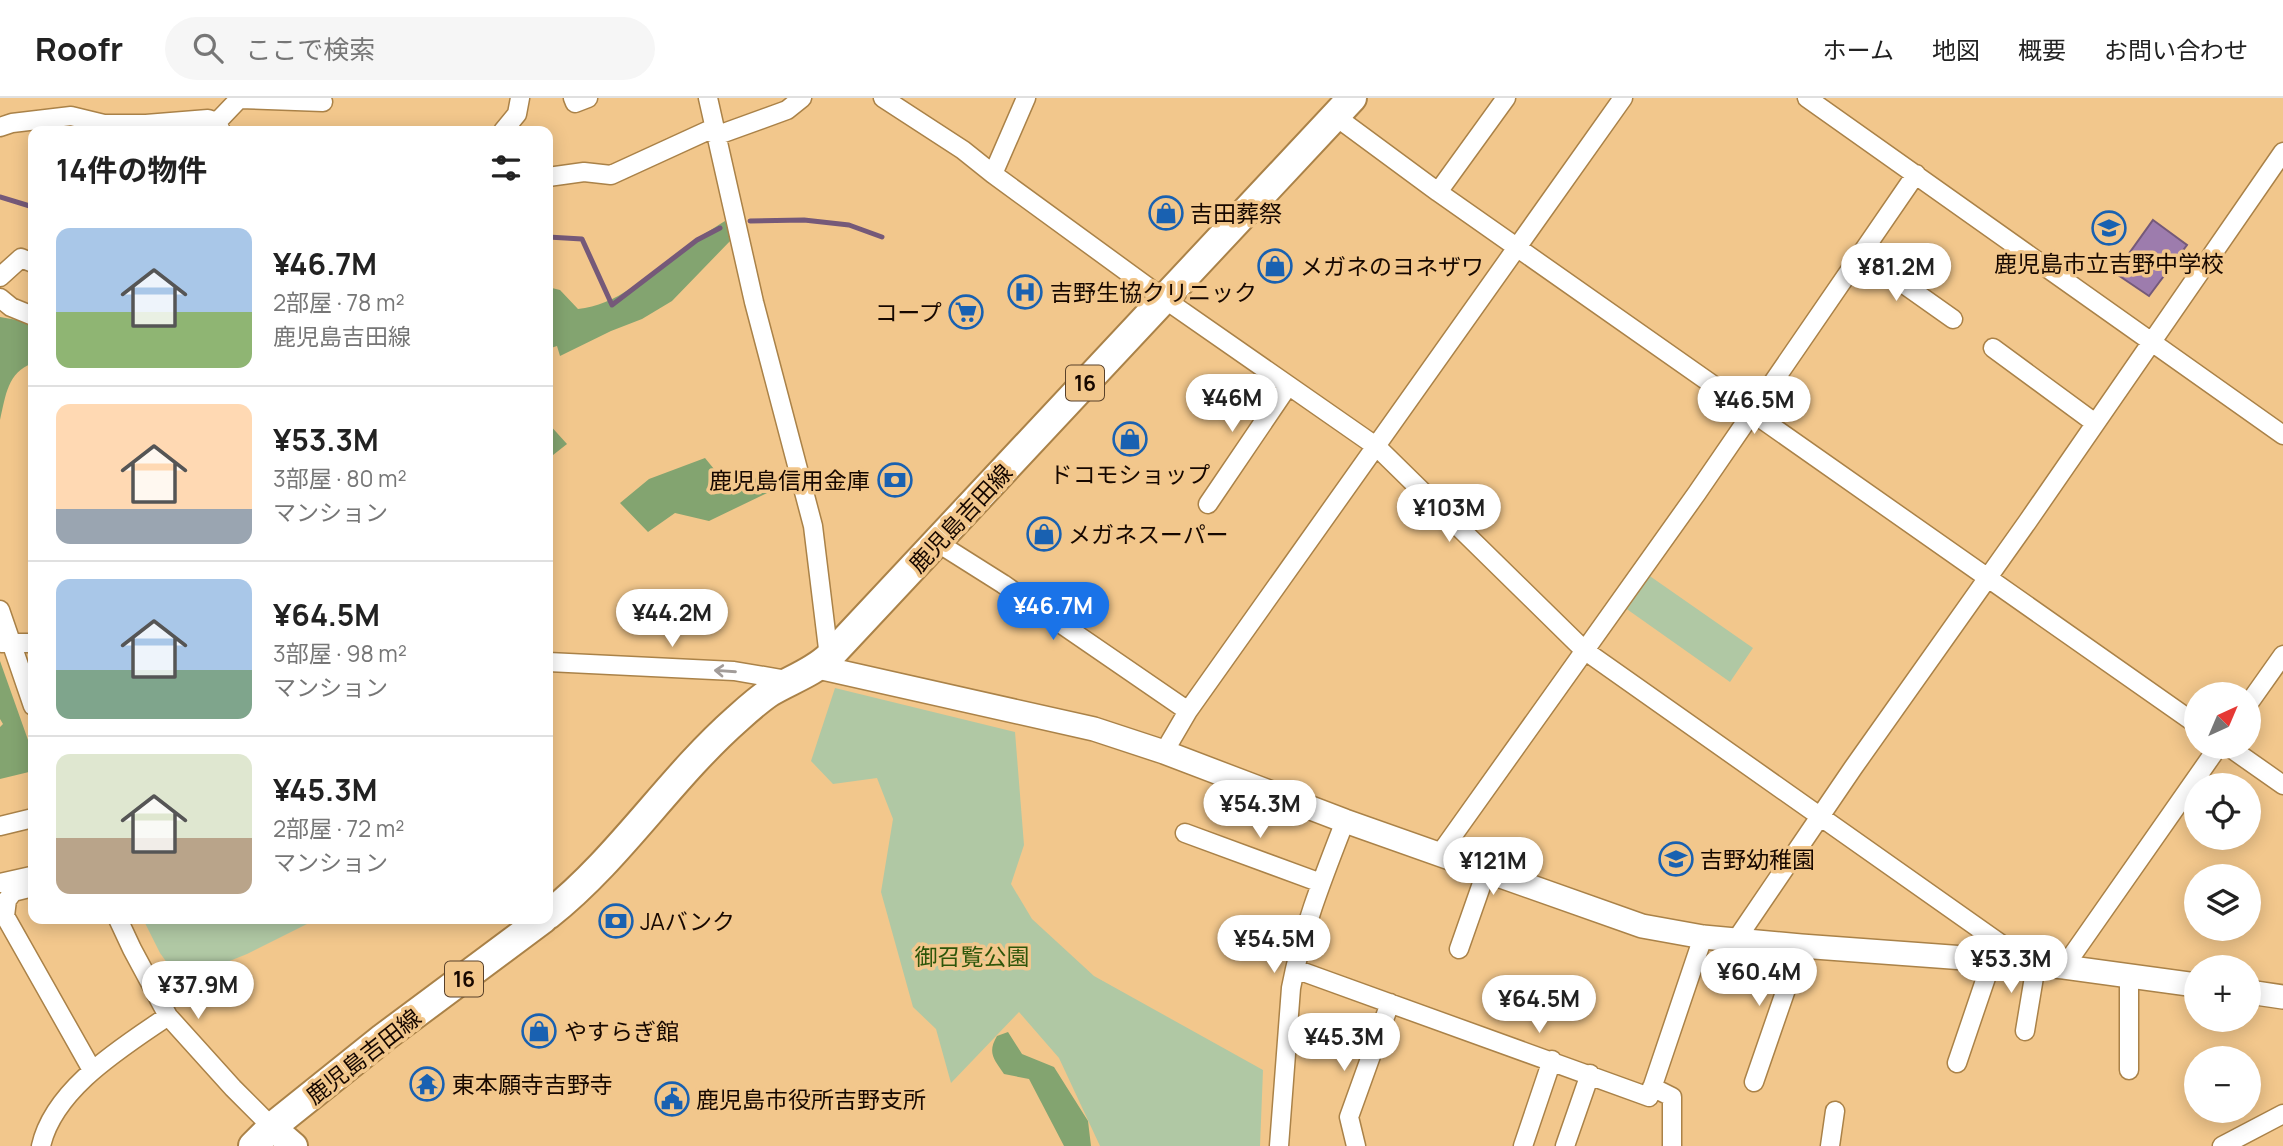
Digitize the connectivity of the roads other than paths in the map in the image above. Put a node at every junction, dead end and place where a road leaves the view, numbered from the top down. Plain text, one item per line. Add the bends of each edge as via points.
1 (520, 98) edge
2 (573, 98) edge
3 (588, 98) edge
4 (708, 98) edge
5 (802, 98) edge
6 (883, 98) edge
7 (1026, 98) edge
8 (1506, 98) edge
9 (1623, 98) edge
10 (1807, 98) edge
11 (323, 102) dead end
12 (1344, 107) edge
13 (223, 116) edge
14 (507, 126) edge
15 (0, 127) edge
16 (718, 135) junction
17 (2283, 152) edge
18 (993, 174) junction
19 (1916, 174) junction
20 (553, 176) edge
21 (1438, 192) junction
22 (1518, 246) junction
23 (1860, 254) junction
24 (28, 261) edge
25 (0, 277) edge
26 (0, 298) edge
27 (1163, 298) junction
28 (28, 314) edge
29 (1953, 319) dead end
30 (2151, 342) junction
31 (1993, 348) dead end
32 (1288, 386) junction
33 (1752, 411) junction
34 (2095, 423) junction
35 (2283, 435) edge
36 (1377, 447) junction
37 (1208, 503) dead end
38 (938, 543) junction
39 (1986, 578) junction
40 (0, 610) edge
41 (28, 642) edge
42 (6, 643) edge
43 (1584, 650) junction
44 (2283, 654) edge
45 (553, 662) edge
46 (824, 662) junction
47 (793, 681) junction
48 (2261, 686) edge
49 (28, 694) edge
50 (1188, 711) junction
51 (2184, 716) edge
52 (1164, 752) junction
53 (2209, 760) edge
54 (2247, 760) edge
55 (2283, 785) edge
56 (1821, 816) junction
57 (28, 819) edge
58 (1345, 821) junction
59 (0, 826) edge
60 (1185, 833) dead end
61 (1439, 855) junction
62 (1486, 872) junction
63 (28, 876) edge
64 (0, 883) edge
65 (1321, 883) junction
66 (28, 888) edge
67 (553, 911) edge
68 (120, 924) edge
69 (536, 924) edge
70 (1703, 937) junction
71 (1736, 940) junction
72 (1801, 946) junction
73 (1459, 948) dead end
74 (1992, 960) junction
75 (2033, 965) junction
76 (2064, 967) junction
77 (1294, 969) junction
78 (2129, 975) junction
79 (2184, 983) edge
80 (2261, 994) edge
81 (2283, 997) edge
82 (1390, 1003) junction
83 (168, 1016) junction
84 (2025, 1031) dead end
85 (1552, 1060) junction
86 (1957, 1063) dead end
87 (92, 1070) junction
88 (2129, 1070) dead end
89 (1590, 1074) junction
90 (1754, 1082) dead end
91 (1652, 1087) junction
92 (1835, 1111) dead end
93 (2283, 1114) edge
94 (262, 1136) edge
95 (2240, 1141) edge
96 (41, 1146) edge
97 (294, 1146) edge
98 (1279, 1146) edge
99 (1356, 1146) edge
100 (1522, 1146) edge
101 (1565, 1146) edge
102 (1672, 1146) edge
103 (1830, 1146) edge
104 (2222, 1146) edge

1 - 14 street via 517,114
2 - 3 street via 575,103
4 - 16 street
5 - 16 street via 787,110
6 - 18 street
7 - 18 street
8 - 21 street
9 - 22 street
10 - 19 street
11 - 13 street via 239,99
12 - 21 street
12 - 27 main road, 鹿児島吉田線 / 16
13 - 15 street via 104,124 71,116
16 - 20 street via 707,131 611,175 584,172
16 - 46 street via 730,204 813,526
17 - 30 street
18 - 27 street
19 - 23 street
19 - 30 street
21 - 22 street
22 - 33 street
22 - 36 street
23 - 29 street
23 - 33 street
24 - 25 street via 21,258
26 - 28 street
27 - 32 street
27 - 38 main road, 鹿児島吉田線 / 16
30 - 34 street
30 - 35 street
31 - 34 street
32 - 36 street
32 - 37 street
33 - 39 street
33 - 43 street
34 - 39 street
36 - 43 street
36 - 50 street
38 - 46 main road, 鹿児島吉田線 / 16
38 - 50 street
39 - 51 street
39 - 56 street
40 - 42 street
41 - 42 street
42 - 49 street
43 - 56 street
43 - 61 street
44 - 48 street
47 -> 45 street via 734,671
46 - 47 main road, 鹿児島吉田線 / 16
46 - 52 street via 1094,729
47 - 67 main road, 鹿児島吉田線 / 16 via 735,720
50 - 52 street
52 - 58 street
53 - 76 street
54 - 55 street
56 - 71 street
56 - 75 street
57 - 59 street
58 - 61 street
58 - 65 street
60 - 65 street
61 - 62 street
62 - 70 street via 1642,926
62 - 73 street
63 - 64 street
65 - 77 street
66 - 87 street via 13,892 5,916
68 - 83 street
69 - 94 main road, 鹿児島吉田線 / 16 via 383,1038
70 - 71 street
70 - 91 street
71 - 72 street
72 - 74 street
72 - 90 street
74 - 75 street
74 - 86 street
75 - 76 street
75 - 84 street
76 - 78 street
77 - 82 street
77 - 98 street
78 - 79 street
78 - 88 street
80 - 81 street
82 - 85 street
82 - 99 street via 1349,1117
83 - 87 street
83 - 94 street via 233,1088
85 - 89 street
85 - 100 street
87 - 96 street via 65,1099
89 - 91 street via 1649,1097
89 - 101 street
91 - 102 street via 1672,1097
92 - 103 street
93 - 95 street
94 - 97 main road
95 - 104 street

